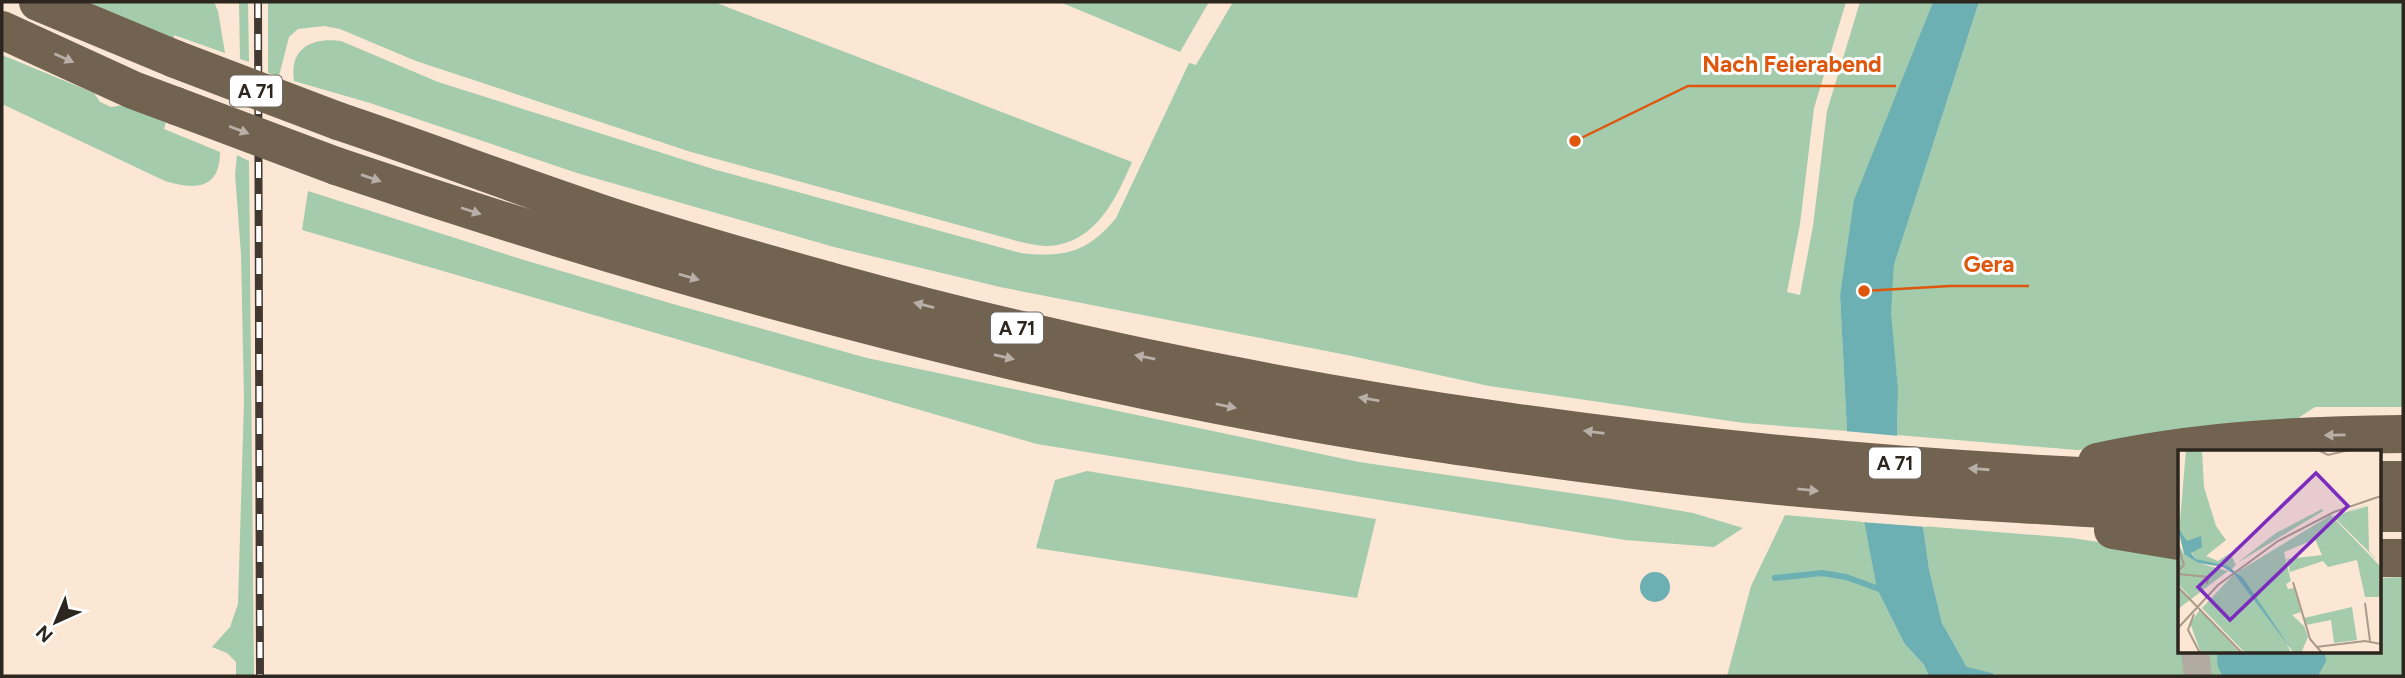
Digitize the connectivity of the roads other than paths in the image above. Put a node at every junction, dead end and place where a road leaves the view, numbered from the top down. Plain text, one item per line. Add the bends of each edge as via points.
1 (38, 2) edge
2 (2, 30) edge
3 (2403, 434) edge
4 (1741, 466) junction
5 (2178, 480) edge
6 (2380, 480) edge
7 (2403, 480) edge
8 (2125, 494) junction
9 (2178, 512) edge
10 (2380, 513) edge
11 (2403, 513) edge
12 (2178, 540) edge
13 (2380, 558) edge
14 (2403, 558) edge
15 (2195, 654) edge
16 (2198, 676) edge

4 -> 1 highway, A 71, bridge via 1088,346 835,282 601,214 338,121
2 -> 4 highway, A 71, bridge via 134,90 336,166 606,254 831,316 1076,375 1285,418 1448,445
3 -> 8 highway via 2299,435 2173,447
8 -> 4 highway, A 71 via 2047,473 1824,458
4 -> 8 highway, A 71 via 1816,491 2016,504
5 - 8 highway
6 - 7 highway
8 - 9 highway
8 - 12 highway
10 - 11 highway
13 - 14 highway
15 - 16 lane

